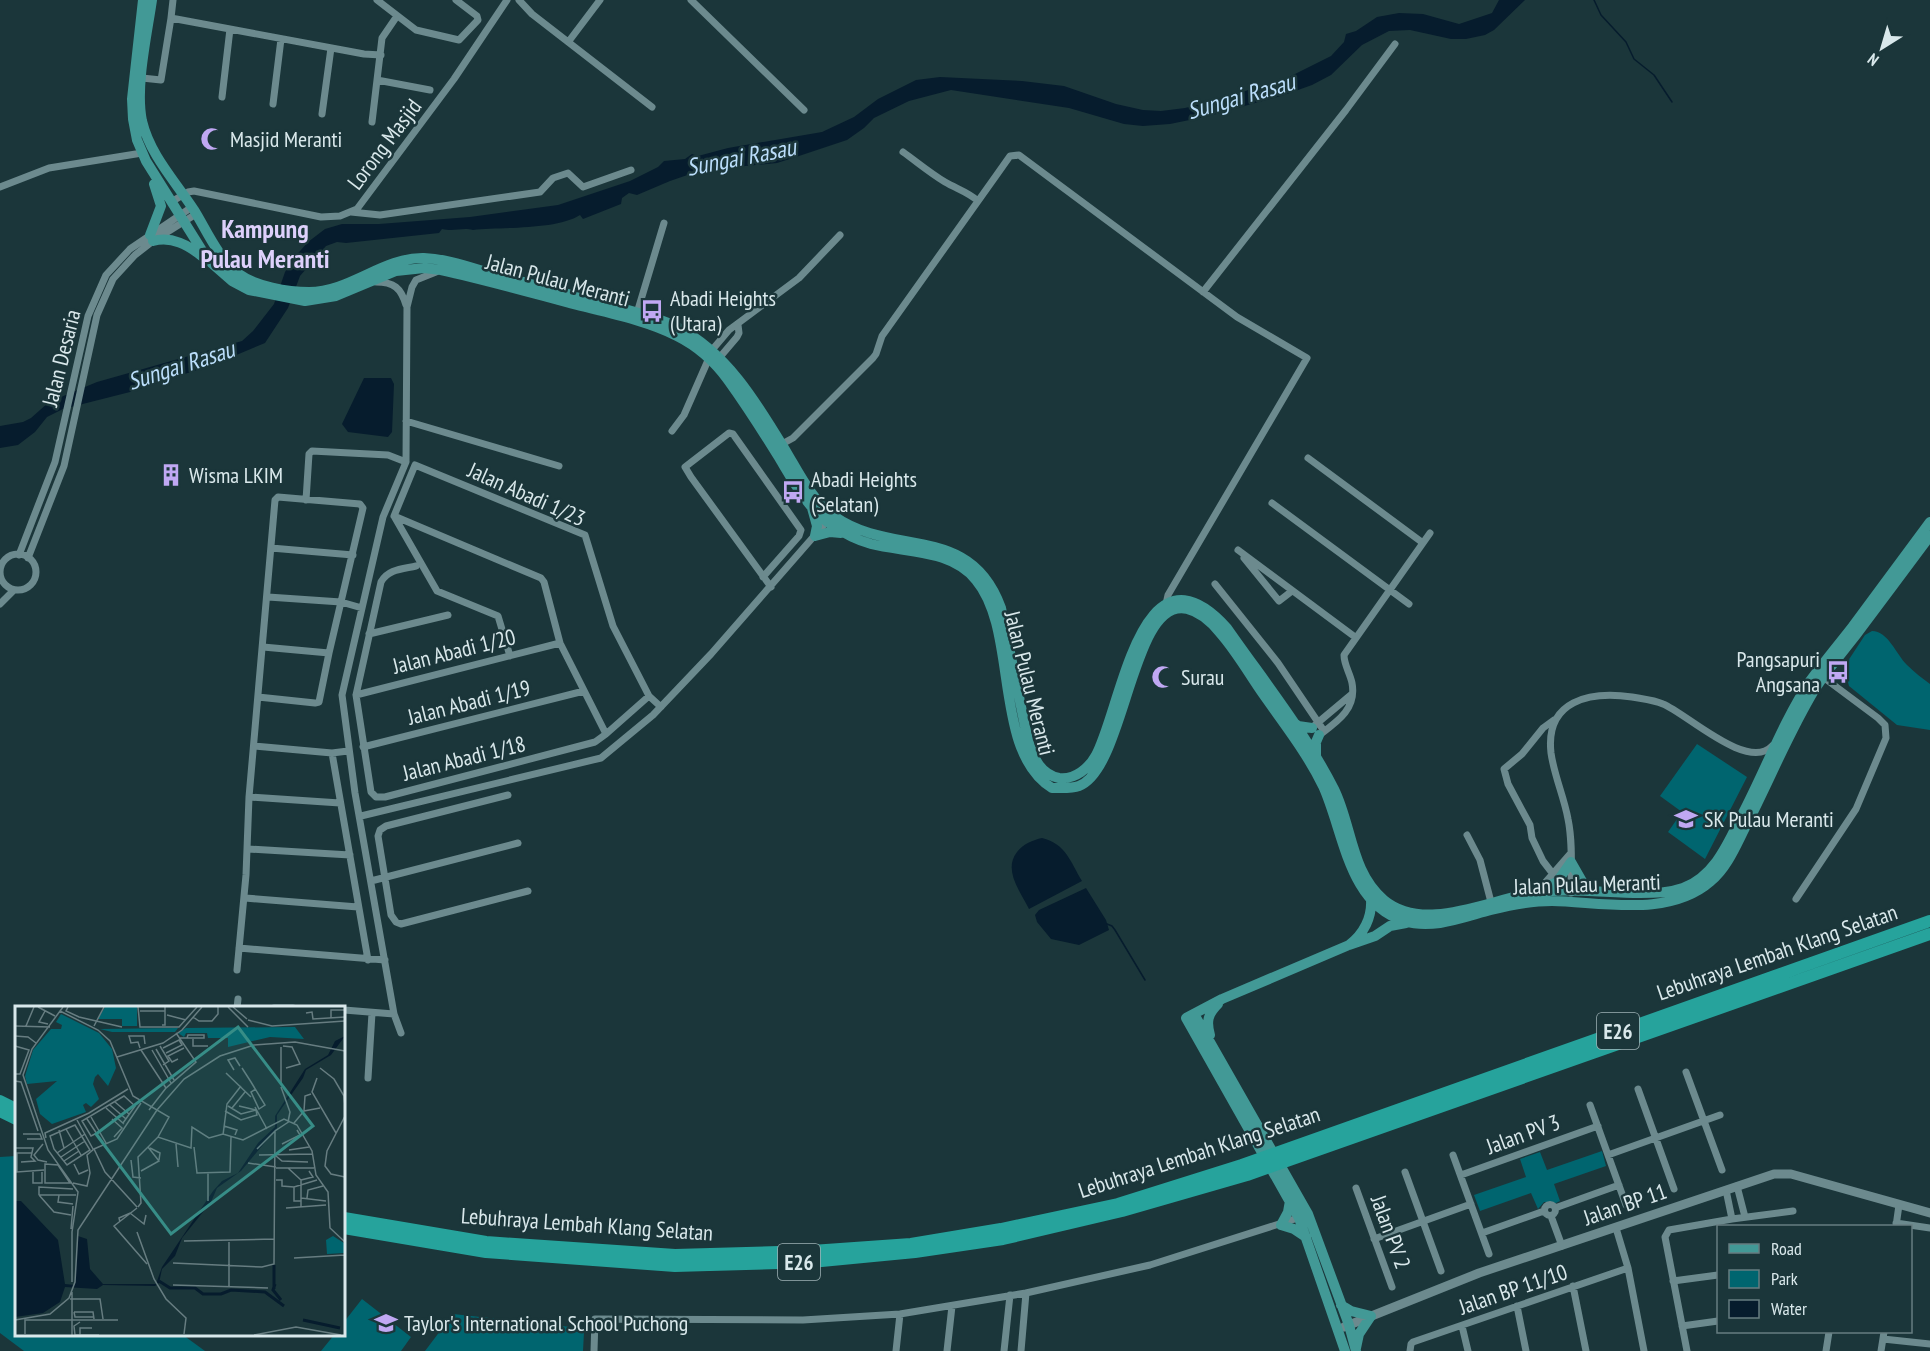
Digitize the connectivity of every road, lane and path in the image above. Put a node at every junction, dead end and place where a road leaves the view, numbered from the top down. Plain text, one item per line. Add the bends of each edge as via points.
1 (143, 0) edge
2 (152, 0) edge
3 (173, 0) edge
4 (377, 0) edge
5 (456, 0) edge
6 (507, 0) edge
7 (519, 0) edge
8 (600, 0) edge
9 (691, 0) edge
10 (397, 16) junction
11 (171, 18) junction
12 (230, 29) junction
13 (281, 39) junction
14 (569, 42) junction
15 (1395, 44) dead end
16 (331, 48) junction
17 (381, 55) junction
18 (142, 78) junction
19 (377, 80) junction
20 (430, 90) dead end
21 (222, 97) dead end
22 (273, 104) dead end
23 (652, 107) dead end
24 (804, 110) dead end
25 (322, 114) dead end
26 (372, 122) dead end
27 (903, 152) dead end
28 (144, 157) junction
29 (630, 170) dead end
30 (0, 187) edge
31 (183, 194) junction
32 (978, 201) junction
33 (171, 202) junction
34 (194, 210) junction
35 (351, 212) junction
36 (181, 218) junction
37 (664, 224) dead end
38 (840, 235) dead end
39 (151, 238) junction
40 (208, 260) junction
41 (441, 270) junction
42 (368, 283) junction
43 (264, 290) junction
44 (1203, 292) junction
45 (306, 297) junction
46 (407, 307) junction
47 (637, 313) junction
48 (738, 326) junction
49 (714, 355) junction
50 (406, 421) junction
51 (672, 431) dead end
52 (782, 444) junction
53 (1308, 458) dead end
54 (406, 462) junction
55 (559, 466) dead end
56 (306, 500) junction
57 (809, 503) junction
58 (1272, 503) dead end
59 (394, 516) junction
60 (830, 518) junction
61 (1930, 522) edge
62 (1430, 533) dead end
63 (847, 535) junction
64 (815, 536) junction
65 (1930, 536) edge
66 (1423, 543) junction
67 (271, 548) junction
68 (19, 555) junction
69 (353, 555) junction
70 (28, 558) junction
71 (416, 566) dead end
72 (763, 577) junction
73 (3, 581) junction
74 (1215, 584) dead end
75 (771, 587) junction
76 (0, 589) edge
77 (14, 590) junction
78 (1388, 590) junction
79 (1292, 591) junction
80 (268, 597) junction
81 (341, 602) junction
82 (0, 604) edge
83 (1166, 604) junction
84 (1409, 604) dead end
85 (362, 608) junction
86 (448, 615) dead end
87 (369, 633) junction
88 (1355, 637) junction
89 (560, 643) junction
90 (263, 647) junction
91 (329, 653) junction
92 (510, 656) junction
93 (1823, 677) junction
94 (584, 691) junction
95 (356, 695) junction
96 (649, 696) junction
97 (258, 697) junction
98 (661, 707) junction
99 (1555, 720) junction
100 (606, 734) junction
101 (1310, 735) junction
102 (1781, 735) junction
103 (254, 746) junction
104 (363, 747) junction
105 (348, 751) junction
106 (332, 753) junction
107 (508, 795) dead end
108 (249, 797) junction
109 (340, 803) junction
110 (361, 816) junction
111 (1467, 835) dead end
112 (518, 843) dead end
113 (248, 849) junction
114 (350, 855) junction
115 (1571, 858) junction
116 (1554, 874) junction
117 (386, 877) junction
118 (371, 881) junction
119 (528, 891) dead end
120 (1536, 891) junction
121 (1601, 892) junction
122 (1571, 896) junction
123 (245, 898) junction
124 (1796, 899) dead end
125 (1371, 900) junction
126 (1491, 902) junction
127 (358, 908) junction
128 (1930, 921) edge
129 (1409, 923) junction
130 (1930, 934) edge
131 (1349, 945) junction
132 (239, 948) junction
133 (368, 960) junction
134 (381, 960) junction
135 (237, 970) dead end
136 (1222, 999) junction
137 (345, 1010) edge
138 (372, 1013) junction
139 (394, 1014) junction
140 (1190, 1016) junction
141 (401, 1034) dead end
142 (1212, 1045) junction
143 (1686, 1072) dead end
144 (368, 1078) dead end
145 (1638, 1089) dead end
146 (0, 1101) edge
147 (1590, 1105) dead end
148 (15, 1108) edge
149 (0, 1111) edge
150 (1720, 1115) dead end
151 (15, 1118) edge
152 (1704, 1121) junction
153 (1598, 1126) junction
154 (1656, 1138) junction
155 (1309, 1147) junction
156 (1453, 1155) dead end
157 (1608, 1155) junction
158 (1245, 1170) junction
159 (1722, 1170) dead end
160 (1405, 1172) dead end
161 (1461, 1175) junction
162 (1619, 1185) junction
163 (1737, 1186) junction
164 (1356, 1188) dead end
165 (1674, 1189) dead end
166 (1726, 1190) junction
167 (1290, 1201) junction
168 (1471, 1204) junction
169 (1626, 1205) dead end
170 (1899, 1205) junction
171 (1793, 1212) dead end
172 (1548, 1213) junction
173 (1930, 1213) edge
174 (1304, 1216) junction
175 (1745, 1217) junction
176 (345, 1218) edge
177 (1732, 1218) junction
178 (1423, 1221) junction
179 (1281, 1225) junction
180 (1896, 1225) edge
181 (1912, 1226) edge
182 (345, 1228) edge
183 (1616, 1228) junction
184 (1930, 1228) edge
185 (1482, 1233) junction
186 (1306, 1237) junction
187 (1374, 1239) junction
188 (1562, 1246) junction
189 (1489, 1254) dead end
190 (1628, 1268) junction
191 (1441, 1271) dead end
192 (1717, 1275) edge
193 (1673, 1281) junction
194 (1574, 1286) junction
195 (1392, 1287) dead end
196 (1026, 1293) junction
197 (1010, 1295) junction
198 (1340, 1304) junction
199 (952, 1306) junction
200 (1517, 1306) junction
201 (900, 1314) junction
202 (1371, 1316) junction
203 (1717, 1321) edge
204 (1349, 1324) junction
205 (1462, 1326) junction
206 (1682, 1326) junction
207 (1337, 1329) junction
208 (1829, 1333) edge
209 (1883, 1335) edge
210 (1930, 1344) edge
211 (1410, 1348) edge
212 (1352, 1350) edge
213 (594, 1351) edge
214 (896, 1351) edge
215 (947, 1351) edge
216 (1004, 1351) edge
217 (1021, 1351) edge
218 (1468, 1351) edge
219 (1526, 1351) edge
220 (1586, 1351) edge
221 (1644, 1351) edge
222 (1686, 1351) edge
223 (1827, 1351) edge
224 (1881, 1351) edge

1 - 28 main road, Jalan Pulau Meranti via 132,99 133,119
2 - 18 main road, Jalan Pulau Meranti
3 - 11 street
4 - 10 street
5 - 10 street via 478,20 459,40 416,30
6 - 35 street, Lorong Masjid via 454,79 362,204
7 - 14 street
8 - 14 street
9 - 24 street
10 - 17 street via 382,38
11 - 12 street
11 - 18 street via 161,80
12 - 13 street
12 - 21 street
13 - 16 street
13 - 22 street
14 - 23 street
15 - 44 street
16 - 17 street
16 - 25 street
17 - 19 street
18 - 31 main road, Jalan Pulau Meranti via 139,99 147,137
19 - 20 street
19 - 26 street
27 - 32 street
28 - 30 street via 49,168
28 - 33 main road, Jalan Pulau Meranti
28 - 39 main road via 161,206
29 - 35 street via 583,187 568,173 553,178 540,192 380,215
31 - 33 street
31 - 34 main road, Jalan Pulau Meranti
31 - 35 street, Lorong Masjid via 204,192 321,217
32 - 44 street via 1010,156 1019,155
32 - 52 street via 882,336 876,354 793,438
33 - 36 main road, Jalan Pulau Meranti
34 - 36 street, Jalan Desaria
34 - 43 main road, Jalan Pulau Meranti via 221,255 237,273
36 - 39 street, Jalan Desaria
36 - 40 main road, Jalan Pulau Meranti
37 - 47 street
38 - 48 street via 799,278
39 - 40 main road via 180,242
39 - 68 street, Jalan Desaria via 130,249 106,275 88,315 55,462
39 - 70 street, Jalan Desaria via 113,279 97,315 64,466
40 - 43 main road, Jalan Pulau Meranti via 232,281 249,290
41 - 42 main road, Jalan Pulau Meranti via 396,271
41 - 46 street via 416,280
41 - 49 main road, Jalan Pulau Meranti via 633,320 676,335
42 - 45 main road, Jalan Pulau Meranti via 328,298
42 - 46 street via 395,285
43 - 45 main road, Jalan Pulau Meranti
44 - 83 street via 1252,327 1307,358
45 - 47 main road, Jalan Pulau Meranti via 395,262 424,258
46 - 50 street
47 - 49 main road, Jalan Pulau Meranti via 678,327
48 - 49 street via 729,330
48 - 49 street via 737,337
49 - 51 street
49 - 52 main road, Jalan Pulau Meranti via 742,384
49 - 57 main road, Jalan Pulau Meranti
50 - 54 street
50 - 55 street
52 - 60 main road, Jalan Pulau Meranti
53 - 66 street
54 - 56 street via 395,456 315,450 309,454
54 - 85 street via 383,517
56 - 67 street via 275,500
56 - 69 street via 360,504 363,508
57 - 60 main road, Jalan Pulau Meranti
57 - 64 main road via 817,526
58 - 78 street
59 - 89 street via 540,578
59 - 92 street via 437,591 498,616
59 - 96 street, Jalan Abadi 1/23 via 415,465 585,535 612,626
60 - 63 main road, Jalan Pulau Meranti
60 - 64 street
60 - 83 main road, Jalan Pulau Meranti via 864,531 951,552 983,574 1001,608 1028,741 1038,764 1054,776 1074,776 1097,754 1142,631
61 - 102 main road, Jalan Pulau Meranti via 1810,682
62 - 66 street
63 - 64 main road via 830,532
63 - 101 main road, Jalan Pulau Meranti via 874,545 949,560 976,579 993,613 1023,753 1032,771 1052,788 1079,786 1099,769 1141,654 1158,623 1172,610 1195,612 1211,623
64 - 75 street
65 - 93 main road, Jalan Pulau Meranti
66 - 78 street
67 - 69 street
67 - 80 street
68 - 70 street
68 - 73 street, Jalan Desaria via 4,562 0,572
69 - 81 street
70 - 77 street, Jalan Desaria via 36,569 35,578 29,587
71 - 87 street, Jalan Abadi 1/18 via 384,576
72 - 72 street via 801,530 731,433 685,467
72 - 75 street
73 - 76 street, Jalan Desaria
73 - 77 street
74 - 101 street via 1278,663
75 - 98 street
77 - 82 street, Jalan Desaria
78 - 84 street
78 - 88 street
79 - 79 street via 1247,556 1238,550 1279,601
79 - 88 street
80 - 81 street
80 - 90 street
81 - 85 street
81 - 91 street
83 - 101 main road, Jalan Pulau Meranti via 1194,602 1215,615 1292,722
85 - 105 street via 342,695
86 - 87 street
87 - 95 street, Jalan Abadi 1/18
88 - 101 street via 1344,655 1352,694
89 - 92 street, Jalan Abadi 1/20
89 - 94 street
90 - 91 street
90 - 97 street
91 - 97 street via 320,702
92 - 95 street, Jalan Abadi 1/20
93 - 122 main road, Jalan Pulau Meranti via 1740,838 1713,880 1688,896 1657,903 1632,904
93 - 124 street via 1878,718 1886,738 1856,809
94 - 100 street
94 - 104 street, Jalan Abadi 1/19
95 - 104 street, Jalan Abadi 1/18
96 - 98 street, Jalan Abadi 1/23
96 - 100 street, Jalan Abadi 1/18
97 - 103 street
98 - 110 street via 611,752 592,761
99 - 102 street via 1576,700 1620,695 1662,703 1727,744 1752,751 1767,751
99 - 115 street via 1551,753 1569,821
99 - 116 street via 1504,769 1542,861
100 - 104 street, Jalan Abadi 1/18 via 595,742 567,750 380,798 371,792
101 - 125 main road, Jalan Pulau Meranti via 1321,782 1354,874
101 - 126 main road, Jalan Pulau Meranti via 1316,757 1342,807 1361,870 1381,898 1404,913 1419,915 1449,913
102 - 121 main road, Jalan Pulau Meranti via 1732,835 1706,874 1674,891
103 - 106 street
103 - 108 street
105 - 106 street
105 - 110 street
106 - 109 street
107 - 117 street via 380,830
108 - 109 street
108 - 113 street
109 - 114 street
110 - 118 street
111 - 126 street via 1480,860
112 - 117 street
113 - 114 street
113 - 123 street
114 - 127 street
115 - 116 street
115 - 120 main road via 1557,882
115 - 121 main road via 1583,883
115 - 122 street
116 - 120 street
117 - 118 street
117 - 119 street via 391,915 401,924
118 - 134 street
120 - 122 main road, Jalan Pulau Meranti
120 - 126 main road, Jalan Pulau Meranti
121 - 122 main road, Jalan Pulau Meranti
122 - 129 main road, Jalan Pulau Meranti via 1452,921
123 - 127 street
123 - 132 street
125 - 129 main road, Jalan Pulau Meranti via 1388,915
125 - 131 main road via 1367,923
127 - 133 street
128 - 155 highway, Lebuhraya Lembah Klang Selatan / E26
129 - 131 main road via 1390,926
130 - 155 highway, Lebuhraya Lembah Klang Selatan / E26
131 - 136 main road
132 - 133 street
132 - 135 street
133 - 134 street
134 - 139 street
136 - 140 main road
136 - 142 main road via 1208,1018
137 - 138 street
138 - 139 street
138 - 144 street
139 - 141 street
140 - 142 main road
140 - 167 main road
142 - 174 main road
143 - 152 street
145 - 154 street
146 - 148 highway
147 - 153 street
149 - 151 highway
150 - 152 street
152 - 154 street
152 - 159 street
153 - 157 street
153 - 161 street, Jalan PV 3
154 - 157 street
154 - 165 street
155 - 158 highway, Lebuhraya Lembah Klang Selatan / E26
156 - 161 street
157 - 162 street
158 - 176 highway, Lebuhraya Lembah Klang Selatan / E26 via 1119,1204 1001,1229 911,1244 812,1251 675,1255 486,1242
158 - 182 highway, Lebuhraya Lembah Klang Selatan / E26 via 1122,1211 1003,1239 811,1262 675,1266 486,1252
160 - 178 street
161 - 168 street
162 - 169 street
162 - 172 street via 1555,1208 1549,1204 1545,1208
163 - 166 street, Jalan BP 11
163 - 170 street, Jalan BP 11 via 1769,1175 1791,1174
163 - 175 street
164 - 187 street, Jalan PV 2
166 - 177 street
166 - 183 street, Jalan BP 11
167 - 174 main road
167 - 179 main road
168 - 178 street
168 - 185 street
170 - 173 street, Jalan BP 11
170 - 180 street
171 - 175 street
172 - 185 street
172 - 188 street
174 - 179 street
174 - 186 main road
174 - 198 main road
175 - 177 street
177 - 193 street via 1669,1230 1665,1237
178 - 187 street
178 - 191 street
179 - 186 main road
179 - 196 street via 1150,1265
181 - 184 street
183 - 188 street, Jalan BP 11
183 - 190 street
185 - 189 street
186 - 207 main road
187 - 195 street, Jalan PV 2
188 - 202 street, Jalan BP 11 via 1479,1273
190 - 194 street, Jalan BP 11/10
190 - 221 street
192 - 193 street
193 - 206 street
194 - 200 street, Jalan BP 11/10
194 - 220 street
196 - 197 street
196 - 217 street
197 - 199 street
197 - 216 street
198 - 202 main road
198 - 204 main road
199 - 201 street
199 - 215 street
200 - 205 street, Jalan BP 11/10
200 - 219 street
201 - 213 street via 803,1320 595,1319
201 - 214 street
202 - 204 street, Jalan BP 11
202 - 212 main road
203 - 206 street
204 - 207 street, Jalan BP 11
204 - 212 main road
205 - 211 street, Jalan BP 11/10
205 - 218 street
206 - 222 street
207 - 212 main road
208 - 223 street
209 - 210 street
209 - 224 street

